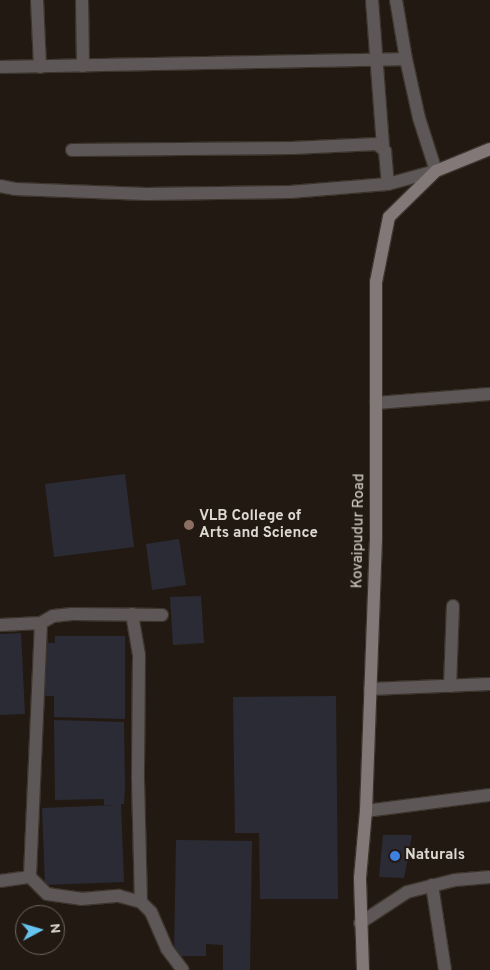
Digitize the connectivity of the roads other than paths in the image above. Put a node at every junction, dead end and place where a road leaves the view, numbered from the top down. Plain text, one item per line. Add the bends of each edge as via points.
1 (38, 0) edge
2 (82, 0) edge
3 (372, 0) edge
4 (396, 0) edge
5 (406, 59) junction
6 (378, 60) junction
7 (40, 66) junction
8 (83, 66) junction
9 (0, 67) edge
10 (383, 148) junction
11 (490, 149) edge
12 (72, 150) dead end
13 (436, 171) junction
14 (388, 184) junction
15 (0, 186) edge
16 (490, 394) edge
17 (376, 403) junction
18 (453, 606) dead end
19 (132, 614) junction
20 (162, 616) dead end
21 (41, 623) junction
22 (0, 625) edge
23 (490, 684) edge
24 (450, 686) junction
25 (370, 689) junction
26 (490, 795) edge
27 (366, 811) junction
28 (490, 877) edge
29 (30, 878) junction
30 (0, 881) edge
31 (432, 886) junction
32 (141, 902) junction
33 (360, 923) junction
34 (183, 970) edge
35 (363, 970) edge
36 (445, 970) edge

1 - 7 street
2 - 8 street
3 - 6 street
4 - 5 street
5 - 6 street
5 - 13 street via 419,118
6 - 8 street
6 - 10 street
7 - 8 street
7 - 9 street
10 - 12 street via 377,144
10 - 14 street
11 - 13 main road, Kovaipudur Road
13 - 14 street
13 - 17 main road, Kovaipudur Road via 389,217 376,282
14 - 15 street via 290,192 146,194
16 - 17 street
17 - 25 main road, Kovaipudur Road via 376,541
18 - 24 street
19 - 20 street
19 - 21 street via 72,614 53,616
19 - 32 street via 139,655
21 - 22 street
21 - 29 street
23 - 24 street
24 - 25 street
25 - 27 main road, Kovaipudur Road
26 - 27 street
27 - 33 main road, Kovaipudur Road
28 - 31 street
29 - 30 street
29 - 32 street via 47,894 81,899 119,896
31 - 33 street via 407,892
31 - 36 street
32 - 34 street via 151,912 167,949
33 - 35 main road, Kovaipudur Road

